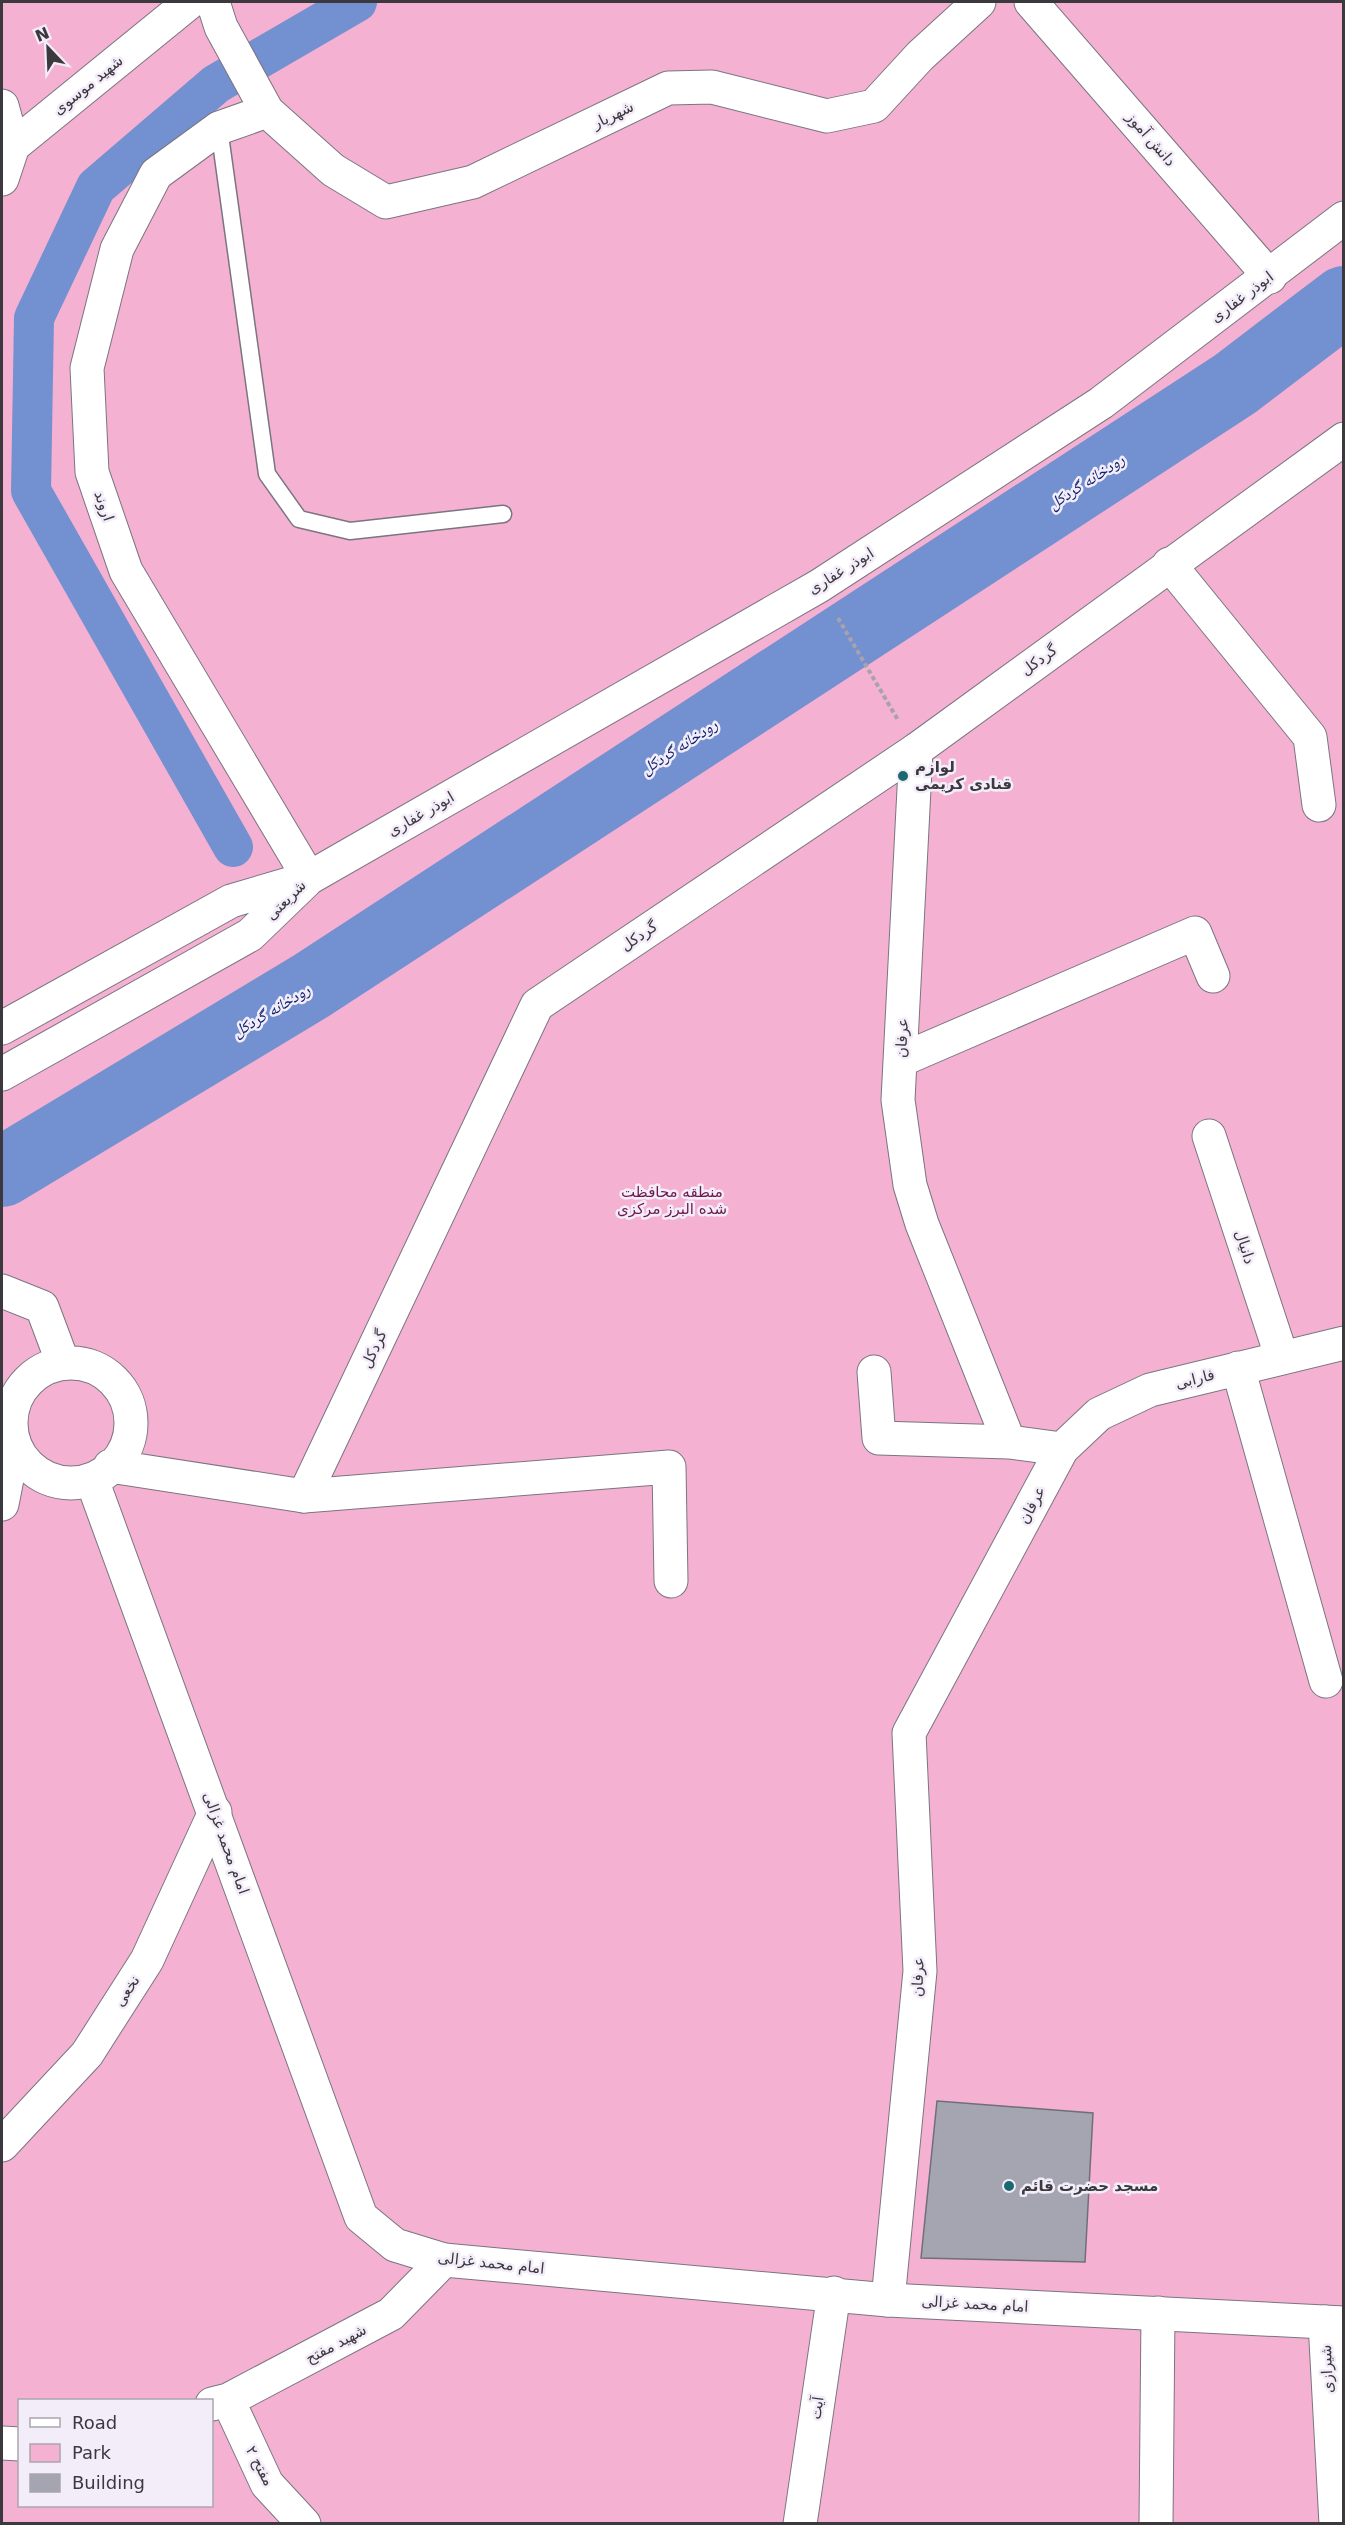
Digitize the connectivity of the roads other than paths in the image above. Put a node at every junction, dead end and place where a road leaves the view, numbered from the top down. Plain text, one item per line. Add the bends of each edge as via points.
1 (190, 2) edge
2 (979, 2) edge
3 (1031, 2) edge
4 (217, 14) edge
5 (261, 100) junction
6 (2, 106) edge
7 (219, 128) junction
8 (13, 146) junction
9 (2, 179) edge
10 (1344, 218) edge
11 (1270, 277) junction
12 (1344, 439) edge
13 (503, 514) dead end
14 (1169, 564) junction
15 (916, 750) junction
16 (1319, 805) dead end
17 (309, 878) junction
18 (1213, 976) dead end
19 (2, 1028) edge
20 (901, 1060) junction
21 (2, 1074) edge
22 (1209, 1136) dead end
23 (2, 1291) edge
24 (1344, 1343) edge
25 (1282, 1358) junction
26 (63, 1363) junction
27 (1238, 1368) junction
28 (873, 1372) dead end
29 (1009, 1442) junction
30 (14, 1443) junction
31 (1062, 1449) junction
32 (101, 1473) junction
33 (304, 1496) junction
34 (2, 1504) edge
35 (670, 1581) dead end
36 (1326, 1681) dead end
37 (215, 1812) junction
38 (2, 2145) edge
39 (444, 2260) junction
40 (834, 2293) junction
41 (888, 2300) junction
42 (1158, 2313) junction
43 (1334, 2322) edge
44 (220, 2402) edge
45 (2, 2443) edge
46 (18, 2444) edge
47 (267, 2484) junction
48 (270, 2523) edge
49 (304, 2523) edge
50 (800, 2523) edge
51 (1156, 2523) edge
52 (1336, 2523) edge

1 - 8 street, شهید موسوی
2 - 5 street, شهریار via 920,56 874,106 827,116 712,87 668,88 473,182 386,202 333,170
3 - 11 street, دانش آموز
4 - 5 street, شهریار
5 - 7 street, اروند
6 - 8 street
7 - 13 lane via 267,474 299,519 350,531
7 - 17 street, اروند via 156,174 117,249 87,368 92,472 126,571
8 - 9 street
10 - 11 street, ابوذر غفاری
11 - 17 street, ابوذر غفاری via 1101,403 819,586
12 - 14 street, گردکل
14 - 15 street, گردکل
14 - 16 street via 1310,737
15 - 20 street, عرفان
15 - 33 street, گردکل via 537,1005
17 - 19 street, شریعتی via 231,901
17 - 21 street, شریعتی via 250,935
18 - 20 street via 1195,933
20 - 29 street, عرفان via 898,1100 910,1185
22 - 25 street, دانیال
23 - 26 street via 42,1307
24 - 25 street, فارابی
25 - 27 street, فارابی
26 - 30 street via 25,1383 15,1401 11,1422
26 - 32 street via 86,1364 106,1374 122,1390 130,1410 131,1432 123,1453
27 - 31 street, فارابی via 1150,1390 1099,1414
27 - 36 street
28 - 29 street via 879,1438
29 - 31 street
30 - 32 street via 39,1474 56,1481 74,1483
30 - 34 street
31 - 41 street, عرفان via 909,1733 920,1971
32 - 33 street
32 - 37 street, امام محمد غزالی
33 - 35 street via 669,1467
37 - 38 street, نخعی via 147,1960 87,2054
37 - 39 street, امام محمد غزالی via 361,2217 395,2245
39 - 40 street, امام محمد غزالی
39 - 44 street, شهید مفتح via 391,2314
40 - 41 street, امام محمد غزالی
40 - 50 street, آیت
41 - 42 street, امام محمد غزالی
42 - 43 street, امام محمد غزالی
42 - 51 street
43 - 52 street, شیرازی
44 - 47 street, مفتح ۲
45 - 46 street
47 - 48 street
47 - 49 street, مفتح ۲

